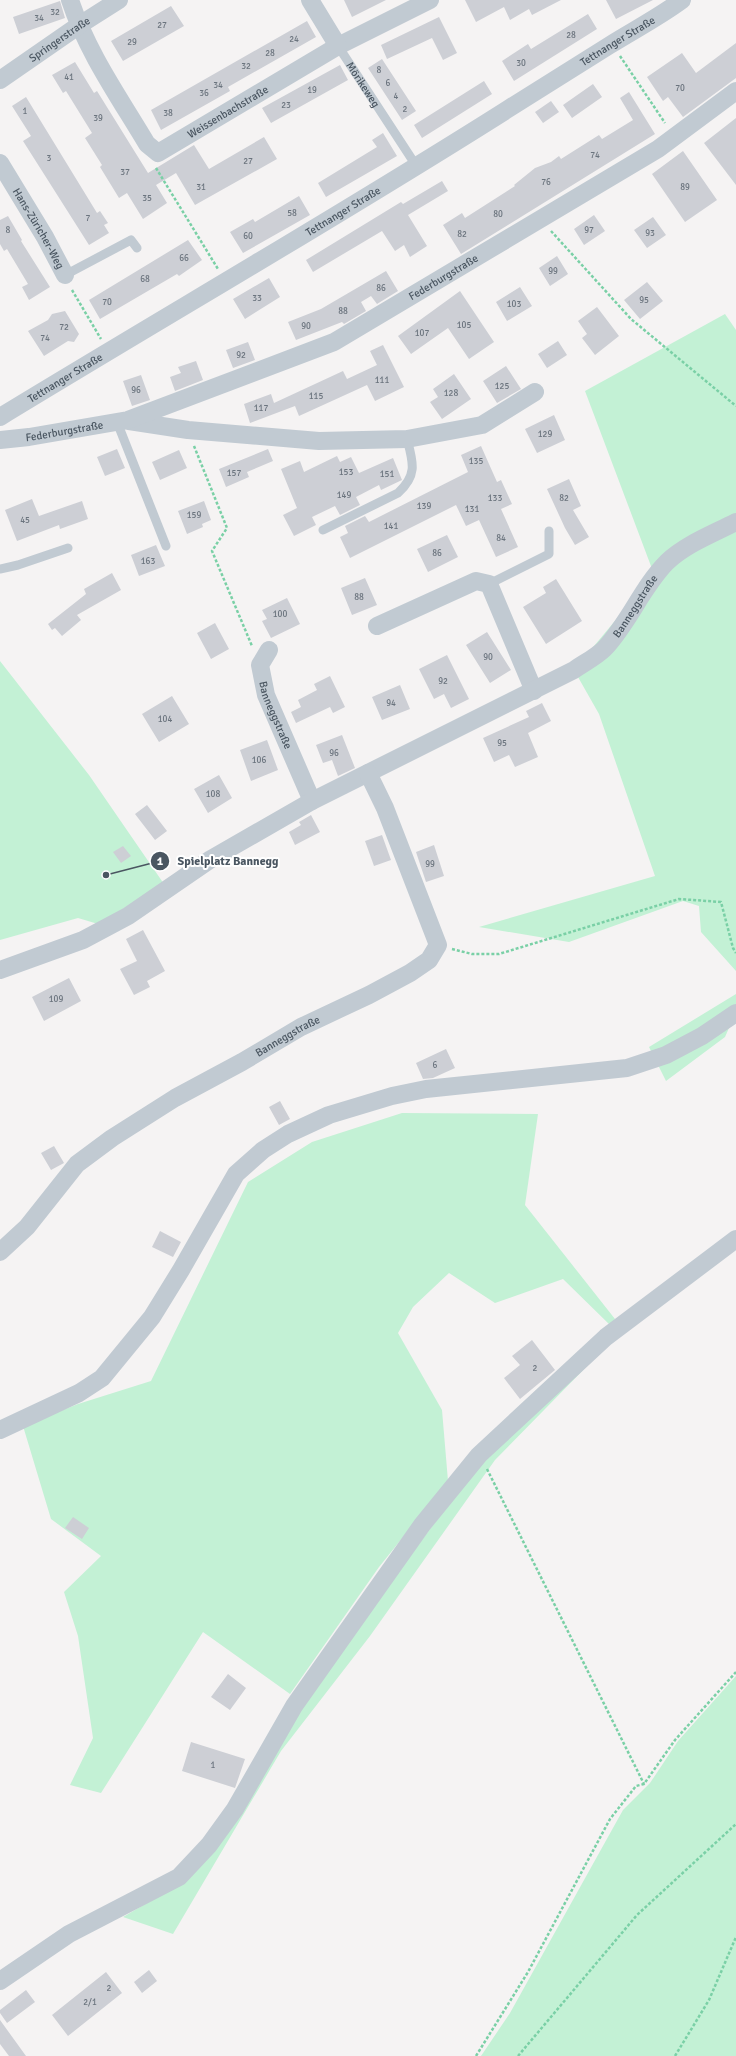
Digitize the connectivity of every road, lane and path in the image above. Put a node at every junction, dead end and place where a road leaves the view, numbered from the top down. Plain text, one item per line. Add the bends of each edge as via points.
1 (70, 0) edge
2 (119, 0) edge
3 (310, 0) edge
4 (430, 0) edge
5 (682, 0) edge
6 (78, 26) junction
7 (612, 44) junction
8 (338, 46) junction
9 (0, 80) edge
10 (736, 91) edge
11 (674, 138) junction
12 (158, 152) junction
13 (0, 162) edge
14 (417, 167) junction
15 (540, 218) junction
16 (136, 248) dead end
17 (210, 258) dead end
18 (65, 275) joint
19 (73, 293) dead end
20 (96, 330) dead end
21 (535, 392) dead end
22 (736, 406) edge
23 (0, 417) edge
24 (122, 421) junction
25 (188, 430) junction
26 (407, 439) junction
27 (0, 440) edge
28 (736, 522) edge
29 (323, 530) dead end
30 (549, 531) dead end
31 (166, 546) dead end
32 (68, 548) dead end
33 (0, 569) edge
34 (489, 584) junction
35 (377, 626) dead end
36 (265, 658) joint
37 (534, 691) junction
38 (368, 773) junction
39 (312, 801) junction
40 (438, 945) junction
41 (736, 953) edge
42 (0, 970) edge
43 (736, 1013) edge
44 (736, 1239) edge
45 (0, 1252) edge
46 (0, 1430) edge
47 (479, 1455) junction
48 (736, 1672) edge
49 (644, 1784) junction
50 (736, 1824) edge
51 (736, 1937) edge
52 (0, 1981) edge
53 (476, 2056) edge
54 (518, 2056) edge
55 (675, 2056) edge

1 - 6 street
2 - 6 street, Springerstraße
3 - 8 street, Mörikeweg
4 - 8 street, Weissenbachstraße
5 - 7 street, Tettnanger Straße
6 - 9 street, Springerstraße
6 - 12 street via 148,144
7 - 11 path
7 - 14 street, Tettnanger Straße
8 - 12 street, Weissenbachstraße
8 - 14 lane, Mörikeweg
10 - 11 street, Federburgstraße
11 - 15 street, Federburgstraße
12 - 17 path via 154,164
13 - 18 street, Hans-Züricher-Weg
14 - 23 street, Tettnanger Straße
15 - 22 path via 631,319
15 - 24 street, Federburgstraße via 334,342
16 - 18 lane via 131,240
19 - 20 path
21 - 26 street, Federburgstraße via 482,425
24 - 25 street, Federburgstraße
24 - 27 street, Federburgstraße
24 - 31 lane
25 - 26 street, Federburgstraße via 320,441
25 - 36 path via 227,528 212,551
26 - 29 lane via 414,463 406,486 398,493
28 - 37 street, Banneggstraße via 688,546 668,562 640,596 619,630 603,649 574,670
30 - 34 lane via 549,554
32 - 33 lane
34 - 35 street via 476,581
34 - 37 street
36 - 39 street, Banneggstraße via 266,695
37 - 38 street, Banneggstraße
38 - 39 street, Banneggstraße
38 - 40 street via 385,808
39 - 42 street, Banneggstraße via 211,859 128,916 84,940
40 - 41 path via 472,954 499,954 679,899 721,902
40 - 45 street, Banneggstraße via 429,960 410,973 301,1027 175,1098 112,1138 77,1164 27,1226
43 - 46 street via 702,1036 666,1055 627,1068 392,1096 329,1115 288,1134 263,1150 236,1174 152,1317 102,1378 73,1397
44 - 47 street via 606,1337
47 - 49 path
47 - 52 street via 422,1525 294,1706 235,1809 209,1845 179,1877 69,1934
48 - 49 path via 675,1740
49 - 53 path via 636,1786 610,1819 528,1972
50 - 54 path via 636,1915
51 - 55 path via 709,2000

